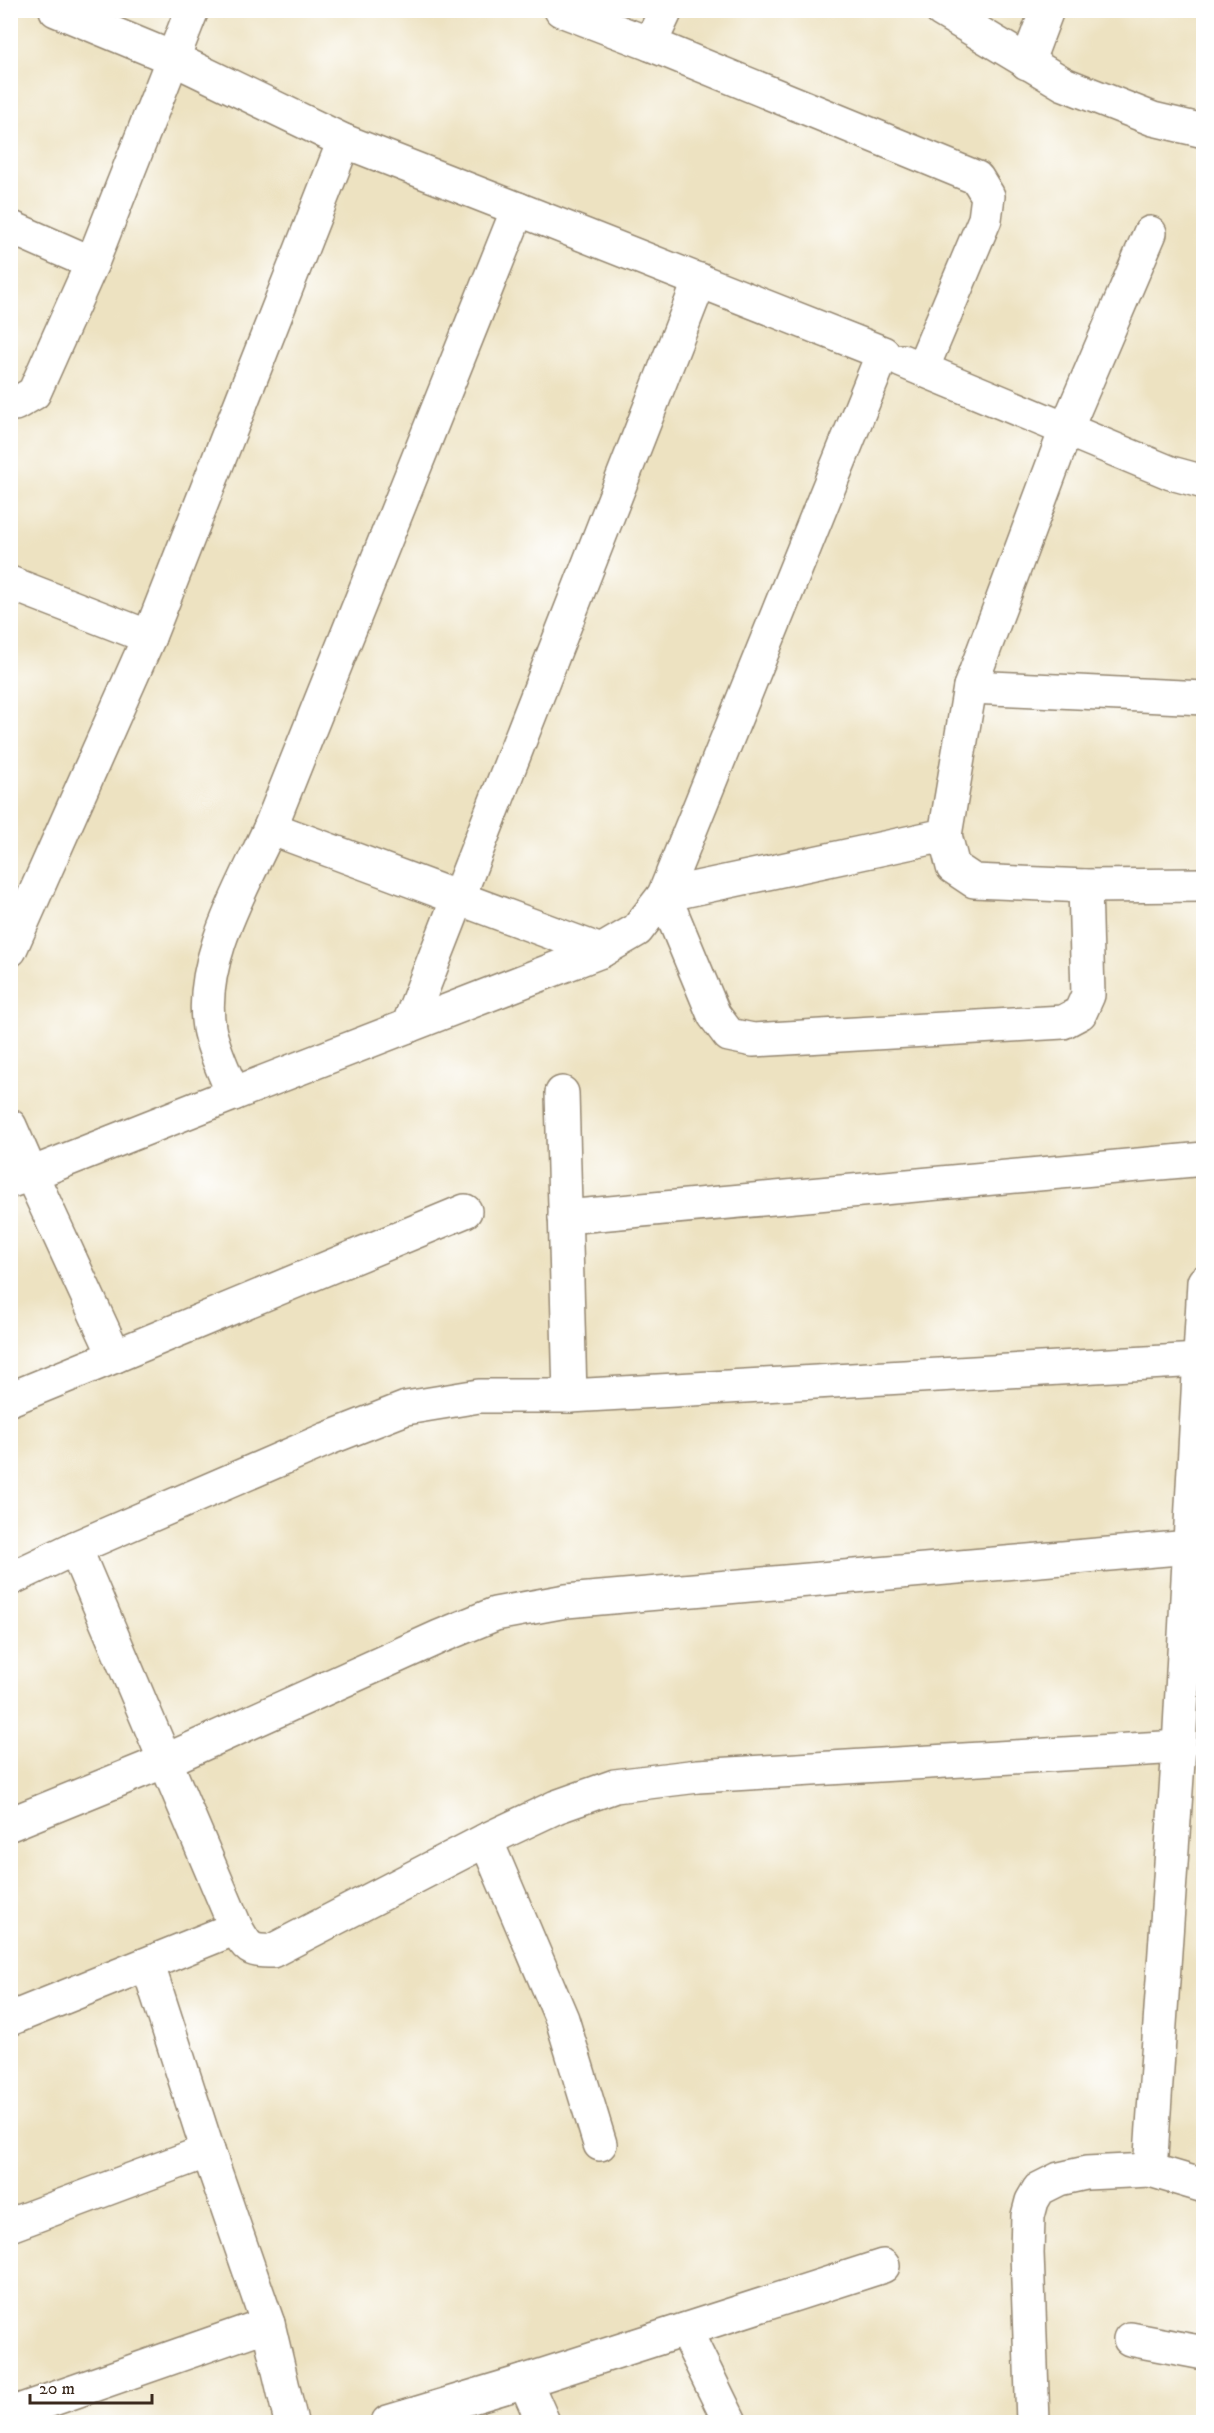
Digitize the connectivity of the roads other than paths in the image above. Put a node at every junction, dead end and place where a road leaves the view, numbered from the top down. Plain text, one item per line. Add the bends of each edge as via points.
1 (56, 10) edge
2 (192, 10) edge
3 (561, 10) edge
4 (666, 10) edge
5 (941, 10) edge
6 (1047, 10) edge
7 (650, 44) junction
8 (172, 58) junction
9 (1027, 63) junction
10 (1203, 131) edge
11 (344, 141) junction
12 (518, 209) junction
13 (10, 227) edge
14 (1150, 233) dead end
15 (92, 263) junction
16 (700, 280) junction
17 (883, 353) junction
18 (922, 369) junction
19 (10, 404) edge
20 (1066, 427) junction
21 (1203, 482) edge
22 (10, 583) edge
23 (149, 637) junction
24 (970, 687) junction
25 (1203, 698) edge
26 (270, 828) junction
27 (945, 834) junction
28 (1203, 885) edge
29 (1085, 886) junction
30 (664, 895) junction
31 (457, 898) junction
32 (10, 950) edge
33 (601, 951) junction
34 (408, 1026) junction
35 (562, 1093) dead end
36 (233, 1094) junction
37 (10, 1126) edge
38 (1203, 1159) edge
39 (21, 1178) edge
40 (465, 1210) dead end
41 (565, 1217) junction
42 (1203, 1282) edge
43 (115, 1356) junction
44 (1199, 1360) junction
45 (570, 1395) junction
46 (10, 1399) edge
47 (1190, 1547) junction
48 (75, 1548) junction
49 (10, 1579) edge
50 (1193, 1687) edge
51 (1179, 1747) junction
52 (165, 1761) junction
53 (10, 1824) edge
54 (486, 1840) junction
55 (236, 1928) junction
56 (148, 1965) junction
57 (10, 2019) edge
58 (600, 2144) dead end
59 (208, 2151) junction
60 (1150, 2170) junction
61 (1203, 2186) edge
62 (10, 2225) edge
63 (883, 2266) dead end
64 (268, 2324) junction
65 (685, 2330) junction
66 (1130, 2339) dead end
67 (1203, 2353) edge
68 (525, 2381) junction
69 (10, 2414) edge
70 (291, 2422) edge
71 (388, 2422) edge
72 (543, 2422) edge
73 (730, 2422) edge
74 (1034, 2422) edge

1 - 8 street
2 - 8 street
3 - 7 street
4 - 7 street
5 - 9 street
6 - 9 street
7 - 18 street via 977,178 988,196 985,219
8 - 11 street
8 - 15 street
9 - 10 street via 1064,84 1153,119
11 - 12 street
11 - 23 street
12 - 16 street
12 - 26 street
13 - 15 street
14 - 20 street
15 - 19 street via 34,393
16 - 17 street
16 - 31 street
17 - 18 street
17 - 30 street
18 - 20 street
20 - 21 street via 1171,473
20 - 24 street
22 - 23 street
23 - 32 street
24 - 25 street
24 - 27 street
26 - 31 street
26 - 36 street via 224,928 208,982 209,1029
27 - 29 street via 953,867 974,881
27 - 30 street
28 - 29 street
29 - 30 street via 1088,994 1080,1013 1063,1022 753,1040 729,1035 714,1015
30 - 33 street via 637,930
31 - 33 street
31 - 34 street
33 - 34 street
34 - 36 street
35 - 41 street
36 - 39 street
37 - 39 street
38 - 41 street
39 - 43 street
40 - 43 street
41 - 45 street
42 - 44 street
43 - 46 street
44 - 45 street
44 - 47 street
45 - 48 street via 479,1396 406,1408
47 - 50 street
47 - 52 street via 566,1601 495,1614
48 - 49 street
48 - 52 street
50 - 51 street
51 - 54 street via 698,1776 615,1786 556,1807
51 - 60 street
52 - 53 street
52 - 55 street
54 - 55 street via 272,1951 258,1952 247,1946
54 - 58 street via 562,2019
55 - 56 street
56 - 57 street
56 - 59 street
59 - 62 street
59 - 64 street
60 - 61 street
60 - 74 street via 1086,2173 1059,2179 1039,2189 1032,2201 1027,2253
63 - 65 street
64 - 69 street
64 - 70 street
65 - 68 street
65 - 73 street
66 - 67 street
68 - 71 street
68 - 72 street

